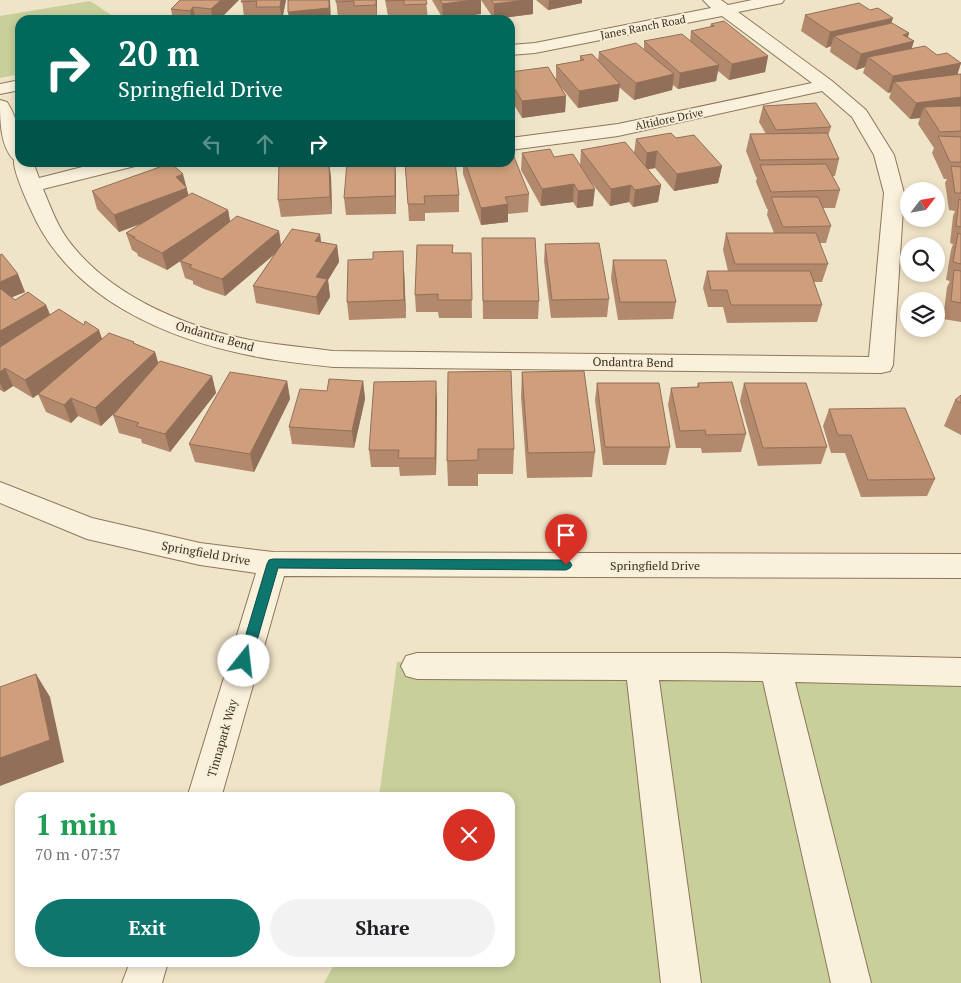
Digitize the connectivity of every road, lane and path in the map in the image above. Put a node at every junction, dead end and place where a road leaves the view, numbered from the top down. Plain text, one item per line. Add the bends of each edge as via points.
1 (776, 0) edge
2 (719, 5) edge
3 (515, 50) edge
4 (826, 85) junction
5 (15, 86) edge
6 (0, 89) edge
7 (0, 106) edge
8 (515, 143) edge
9 (15, 144) edge
10 (24, 167) edge
11 (108, 167) edge
12 (32, 186) junction
13 (0, 492) edge
14 (273, 564) junction
15 (961, 566) edge
16 (417, 666) dead end
17 (641, 668) junction
18 (776, 669) junction
19 (961, 672) edge
20 (206, 792) edge
21 (147, 967) edge
22 (142, 983) edge
23 (681, 983) edge
24 (851, 983) edge

1 - 2 street, Janes Ranch Road
2 - 3 street, Janes Ranch Road via 535,48
2 - 4 street, Ondantra Bend
4 - 8 street, Altidore Drive via 618,130
4 - 12 street, Ondantra Bend via 859,114 884,155 894,193 882,364 333,359 247,347 166,322 96,283 63,249
5 - 6 street
7 - 9 street
10 - 12 street, Ondantra Bend
11 - 12 street
13 - 14 street, Springfield Drive via 87,528 200,554
14 - 15 street, Springfield Drive
14 - 20 street, Tinnapark Way
16 - 17 street
17 - 18 street
17 - 23 street
18 - 19 street
18 - 24 street
21 - 22 street

